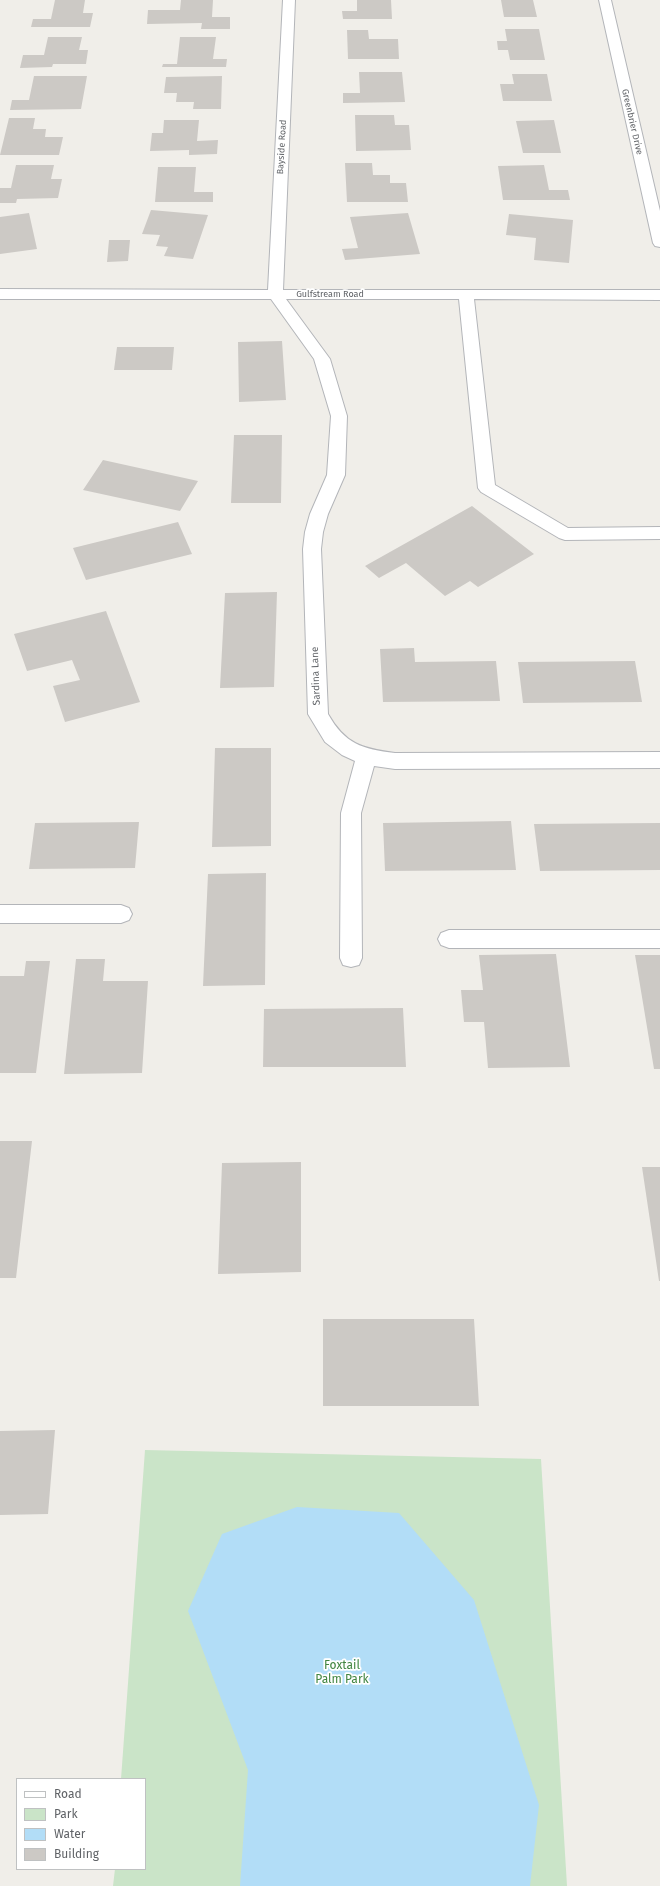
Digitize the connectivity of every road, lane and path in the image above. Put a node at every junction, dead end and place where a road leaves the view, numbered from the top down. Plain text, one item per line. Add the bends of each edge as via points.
1 (289, 0) edge
2 (604, 0) edge
3 (660, 243) edge
4 (0, 294) edge
5 (275, 294) junction
6 (466, 294) junction
7 (660, 294) edge
8 (660, 533) edge
9 (366, 758) junction
10 (660, 760) edge
11 (0, 914) edge
12 (121, 914) dead end
13 (449, 939) dead end
14 (660, 939) edge
15 (351, 958) dead end

1 - 5 street, Bayside Road
2 - 3 street, Greenbrier Drive
4 - 5 street, Gulfstream Road
5 - 6 street, Gulfstream Road
5 - 9 street, Sardina Lane via 322,359 339,416 336,476 319,514 312,549 318,714 327,732 344,747
6 - 7 street, Gulfstream Road
6 - 8 street via 487,488 565,534
9 - 10 street, Sardina Lane via 395,761
9 - 15 street via 351,813
11 - 12 street
13 - 14 street

